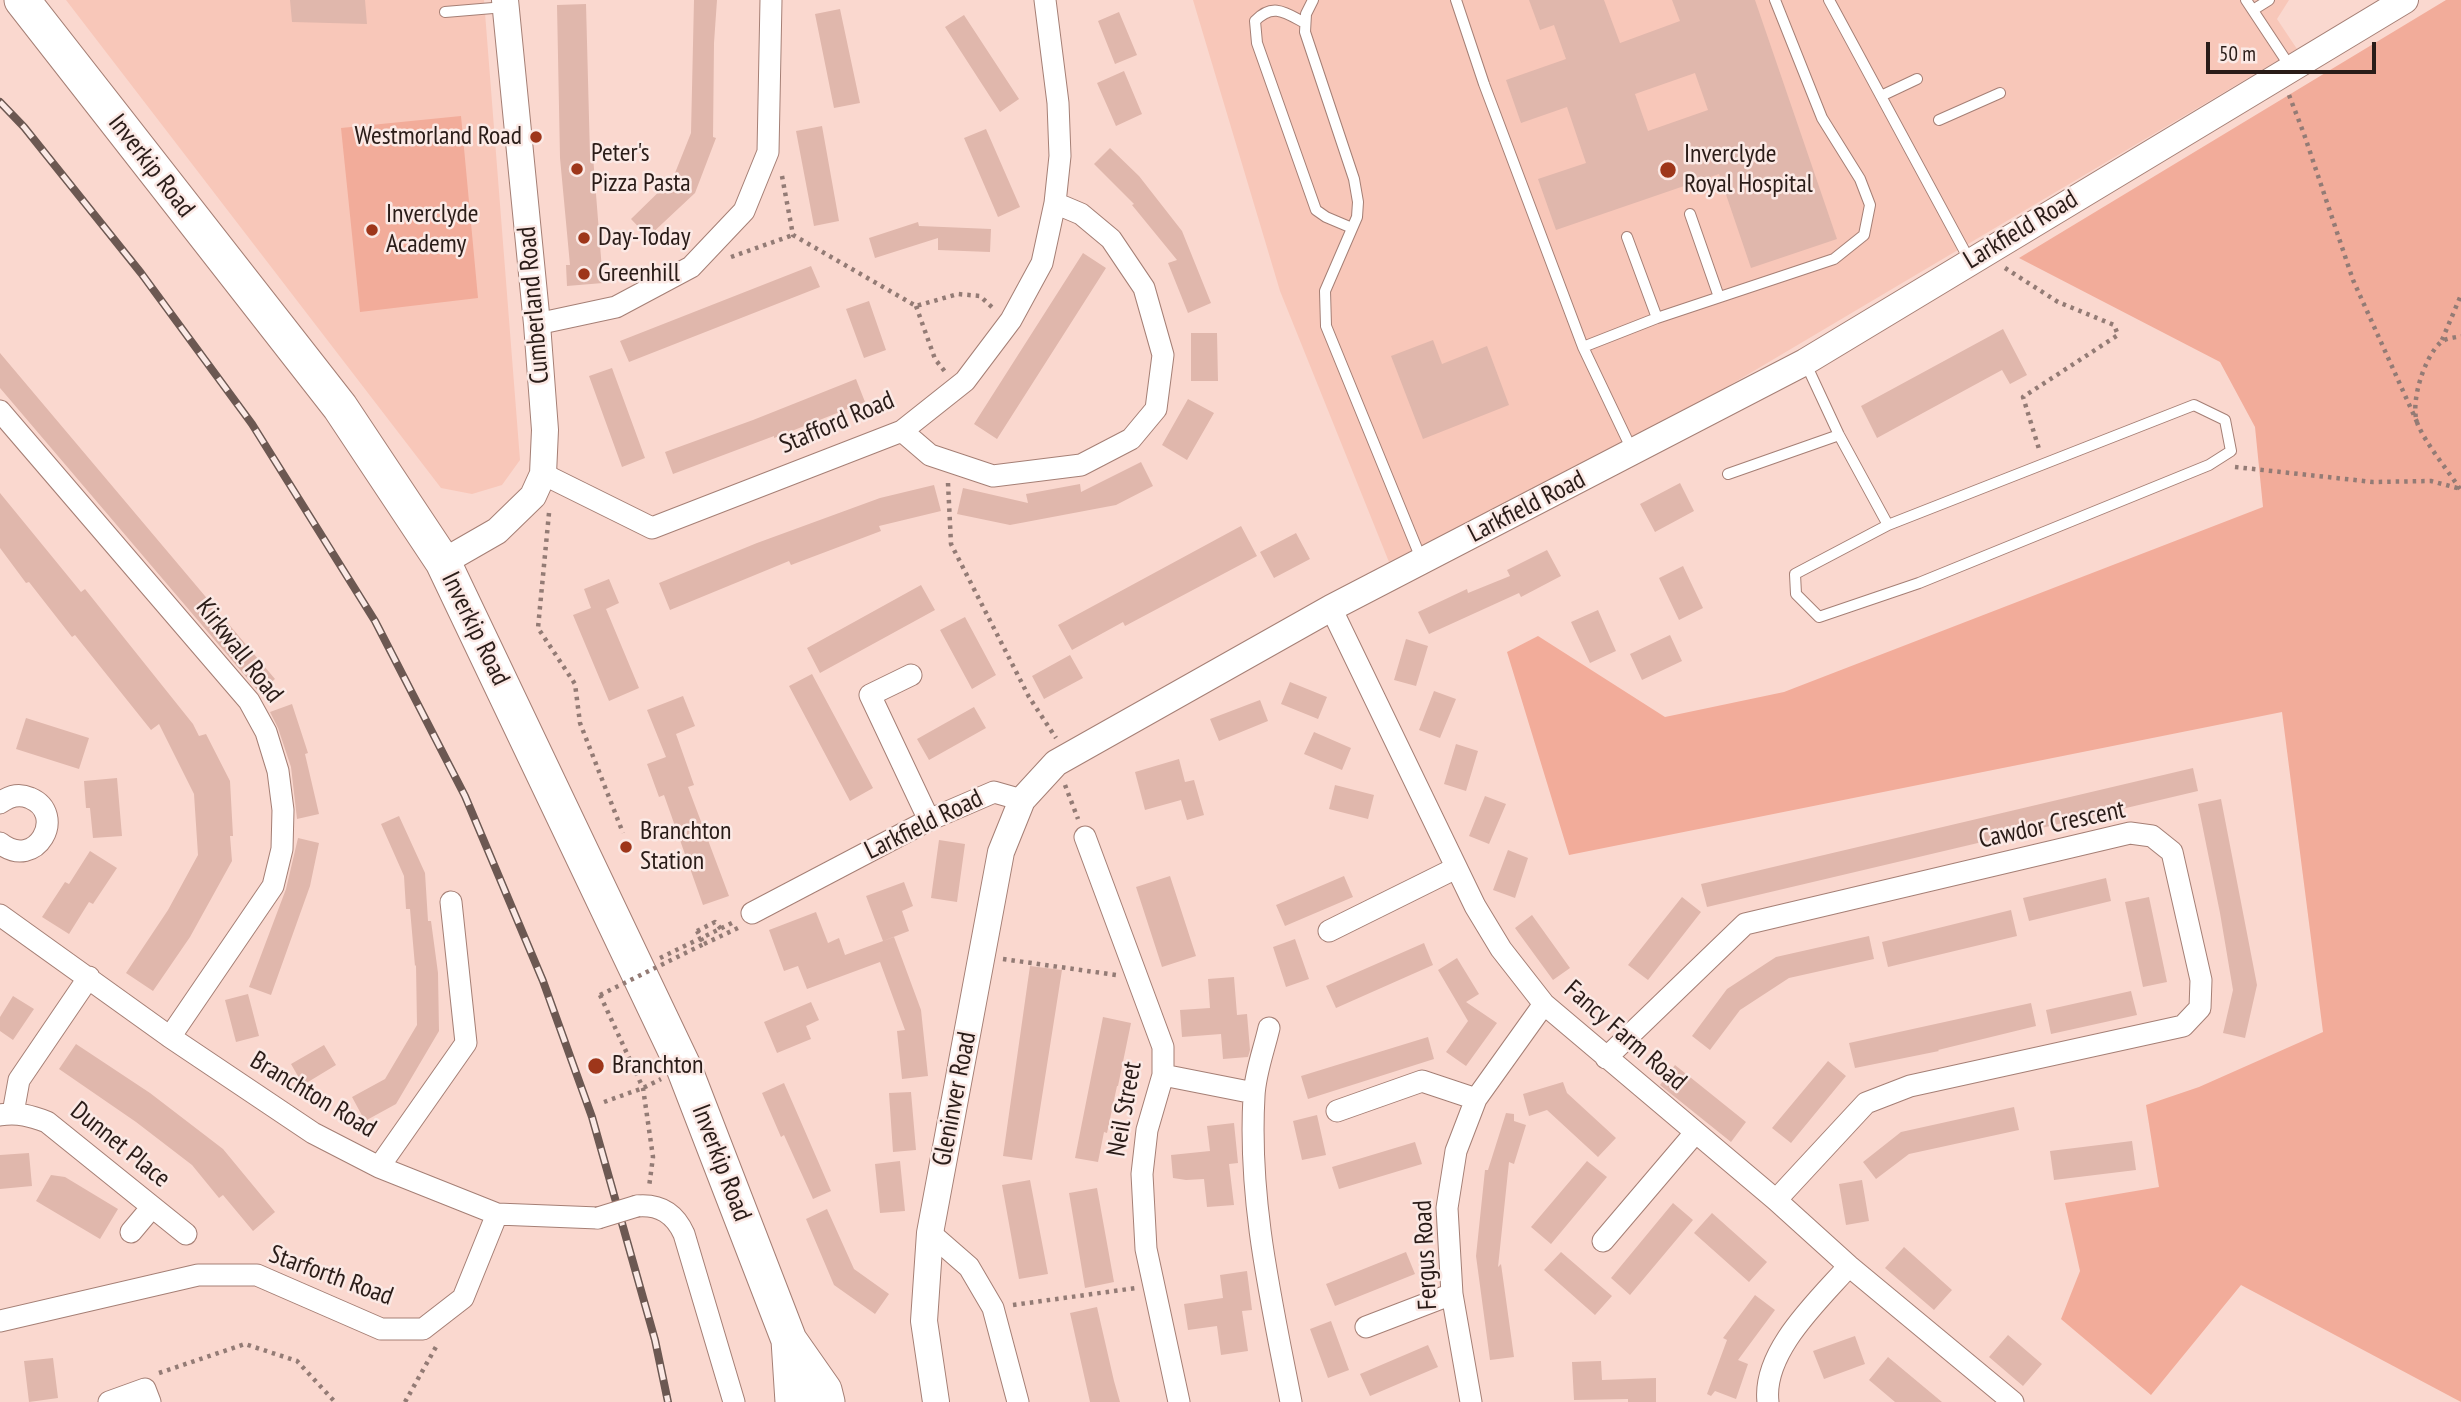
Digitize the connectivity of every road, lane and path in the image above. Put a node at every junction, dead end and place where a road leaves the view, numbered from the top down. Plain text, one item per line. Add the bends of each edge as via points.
1 (22, 0) edge
2 (771, 0) edge
3 (1045, 0) edge
4 (1313, 0) edge
5 (1456, 0) edge
6 (1775, 0) edge
7 (1829, 0) edge
8 (2269, 0) edge
9 (2405, 0) edge
10 (506, 4) edge
11 (2250, 5) edge
12 (444, 12) dead end
13 (1305, 23) junction
14 (2286, 72) junction
15 (1917, 79) dead end
16 (2000, 93) dead end
17 (1881, 96) junction
18 (1939, 120) dead end
19 (781, 172) dead end
20 (1055, 202) junction
21 (1690, 214) dead end
22 (1352, 228) junction
23 (793, 235) junction
24 (1628, 237) dead end
25 (1978, 256) junction
26 (691, 267) junction
27 (2461, 295) edge
28 (1719, 297) junction
29 (916, 306) junction
30 (1657, 318) junction
31 (1011, 320) junction
32 (537, 324) junction
33 (2461, 337) edge
34 (2442, 341) junction
35 (1583, 347) junction
36 (935, 359) dead end
37 (1805, 362) junction
38 (0, 411) edge
39 (2417, 422) junction
40 (902, 431) junction
41 (1839, 435) junction
42 (1633, 453) junction
43 (948, 461) junction
44 (2043, 464) junction
45 (2209, 465) junction
46 (1728, 474) dead end
47 (538, 485) junction
48 (2461, 490) edge
49 (1888, 525) junction
50 (1422, 561) junction
51 (443, 562) junction
52 (1331, 608) junction
53 (911, 675) dead end
54 (1039, 714) dead end
55 (1056, 763) junction
56 (1022, 800) junction
57 (0, 803) edge
58 (929, 820) junction
59 (623, 833) dead end
60 (1085, 836) joint
61 (1, 847) edge
62 (1456, 868) junction
63 (451, 902) dead end
64 (0, 915) edge
65 (750, 918) junction
66 (721, 929) junction
67 (1329, 931) dead end
68 (704, 944) junction
69 (983, 956) junction
70 (637, 969) junction
71 (89, 977) junction
72 (1138, 978) junction
73 (1544, 1004) junction
74 (1269, 1028) dead end
75 (170, 1037) junction
76 (1606, 1058) junction
77 (684, 1068) junction
78 (1163, 1075) junction
79 (643, 1088) junction
80 (1254, 1093) junction
81 (1476, 1099) junction
82 (604, 1102) dead end
83 (1337, 1111) dead end
84 (6, 1114) edge
85 (1695, 1133) junction
86 (379, 1167) junction
87 (1776, 1200) junction
88 (642, 1206) junction
89 (152, 1207) junction
90 (497, 1214) junction
91 (131, 1232) dead end
92 (930, 1233) junction
93 (186, 1234) dead end
94 (1603, 1241) dead end
95 (1849, 1266) junction
96 (1154, 1285) junction
97 (1452, 1294) junction
98 (993, 1308) junction
99 (0, 1321) edge
100 (1366, 1327) dead end
101 (789, 1339) junction
102 (437, 1344) dead end
103 (147, 1395) edge
104 (788, 1400) edge
105 (108, 1402) edge
106 (335, 1402) edge
107 (405, 1402) edge
108 (734, 1402) edge
109 (827, 1402) edge
110 (936, 1402) edge
111 (1018, 1402) edge
112 (1179, 1402) edge
113 (1291, 1402) edge
114 (1471, 1402) edge
115 (1768, 1402) edge
116 (2013, 1402) edge

1 - 51 highway, Inverkip Road via 340,408
2 - 26 street via 768,152 744,211
3 - 20 street, Stafford Road via 1058,103 1060,156
4 - 13 lane
5 - 35 lane
6 - 28 lane via 1822,118 1860,179 1870,205 1864,236 1834,259
7 - 17 lane
8 - 11 lane
9 - 14 street, Larkfield Road
10 - 12 lane
10 - 32 street, Cumberland Road
11 - 14 lane
13 - 22 lane via 1354,179 1358,202
13 - 22 lane via 1282,11 1262,13 1255,22 1257,43 1316,209
14 - 25 street, Larkfield Road
14 - 39 path via 2353,280
15 - 17 lane
16 - 18 lane
17 - 25 lane
19 - 23 path
20 - 31 street, Stafford Road via 1042,263
20 - 43 street via 1080,214 1111,239 1144,288 1163,355 1156,409 1131,439 1081,465 993,477
21 - 28 lane
22 - 50 lane via 1325,291 1326,326
23 - 26 path via 702,268
23 - 29 path
24 - 30 lane
25 - 37 street, Larkfield Road
25 - 44 path via 2058,302 2115,325 2118,335 2023,397
26 - 32 street via 616,307
27 - 34 path
28 - 30 lane
29 - 31 path via 958,294 979,296
29 - 36 path
30 - 35 lane
31 - 40 street, Stafford Road via 965,381
32 - 47 street, Cumberland Road via 545,430
33 - 34 path
34 - 39 path via 2419,385
35 - 42 lane
37 - 41 lane
37 - 42 street, Larkfield Road
38 - 75 street, Kirkwall Road via 248,701 266,732 278,771 282,849 273,886
39 - 48 path
40 - 43 street via 930,455
40 - 47 street, Stafford Road via 652,528 569,485
41 - 46 lane
41 - 49 lane
42 - 50 street, Larkfield Road
43 - 54 path via 951,544
44 - 45 lane via 2194,405 2225,420 2231,451
44 - 49 lane
45 - 48 path via 2373,482 2431,481
45 - 49 lane via 1919,583 1819,617 1796,594 1795,574
47 - 51 street via 497,531
47 - 59 path via 550,511 538,628 575,684 580,723
50 - 52 street, Larkfield Road
51 - 70 highway, Inverkip Road
52 - 55 street, Larkfield Road
52 - 62 street, Fancy Farm Road
53 - 58 street via 870,695
55 - 56 street, Larkfield Road
55 - 60 path
56 - 58 street, Larkfield Road via 994,792
56 - 69 street, Gleninver Road via 1001,852
57 - 61 street via 26,796 37,801 47,825 45,835 32,849
58 - 65 street, Larkfield Road
60 - 72 street, Neil Street
62 - 67 street
62 - 73 street, Fancy Farm Road via 1501,949
63 - 86 street via 466,1042
64 - 71 street, Branchton Road
65 - 66 path
65 - 68 path
66 - 68 path, bridge via 715,922 696,931
66 - 70 path
68 - 79 path, bridge via 600,995
69 - 72 path
69 - 92 street, Gleninver Road
70 - 77 highway, Inverkip Road
71 - 75 street, Branchton Road
71 - 84 street via 19,1080
72 - 78 street, Neil Street via 1163,1047
73 - 76 street, Fancy Farm Road
73 - 81 street, Fergus Road
74 - 80 street
75 - 86 street, Branchton Road via 313,1133
76 - 85 street, Fancy Farm Road
76 - 87 street, Cawdor Crescent via 1745,924 2130,834 2152,836 2172,852 2201,980 2200,1008 2183,1026 1910,1087 1866,1103
77 - 79 path
77 - 101 highway, Inverkip Road
78 - 80 street
78 - 96 street, Neil Street via 1147,1130 1142,1174 1146,1249
79 - 82 path
79 - 88 path via 653,1157
80 - 113 street via 1260,1247
81 - 83 street via 1422,1081
81 - 97 street, Fergus Road via 1457,1150 1447,1208
84 - 89 street, Dunnet Place via 47,1122
85 - 87 street, Fancy Farm Road
85 - 94 street
86 - 90 street, Branchton Road
87 - 95 street, Fancy Farm Road
88 - 90 street, Branchton Road, bridge via 598,1217
88 - 108 street via 668,1212 684,1234
89 - 91 street
89 - 93 street, Dunnet Place
90 - 99 street, Starforth Road via 463,1298 423,1329 382,1329 257,1275 198,1275
92 - 98 street via 969,1267
92 - 110 street, Gleninver Road via 924,1321
95 - 115 street via 1792,1331 1773,1366
95 - 116 street, Fancy Farm Road
96 - 98 path
96 - 112 street, Neil Street
97 - 100 street
97 - 114 street, Fergus Road
98 - 111 street
101 - 104 highway, Inverkip Road
101 - 109 highway, Inverkip Road via 824,1390
102 - 107 path
103 - 105 street
103 - 106 path via 155,1374 245,1344 298,1362

